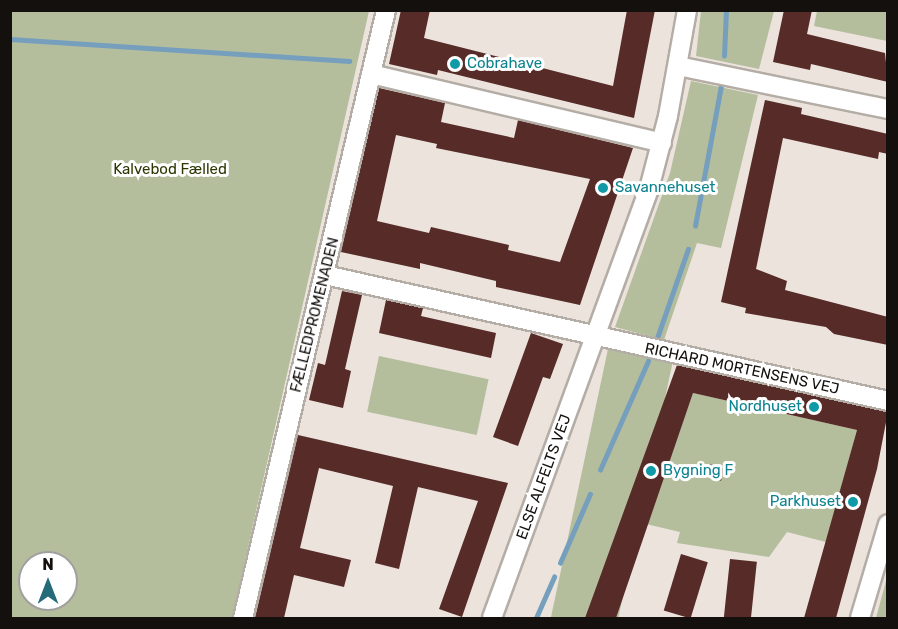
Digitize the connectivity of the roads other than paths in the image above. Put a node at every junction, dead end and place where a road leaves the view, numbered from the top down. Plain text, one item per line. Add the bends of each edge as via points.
1 (386, 10) edge
2 (687, 10) edge
3 (678, 66) junction
4 (371, 74) junction
5 (888, 109) edge
6 (662, 142) junction
7 (325, 275) junction
8 (597, 336) junction
9 (888, 401) edge
10 (888, 524) edge
11 (243, 618) edge
12 (492, 618) edge
13 (860, 618) edge

1 - 4 street, FÆLLEDPROMENADEN
2 - 3 street, ELSE ALFELTS VEJ
3 - 5 street
3 - 6 street, ELSE ALFELTS VEJ
4 - 6 street
4 - 7 street, FÆLLEDPROMENADEN
6 - 8 street, ELSE ALFELTS VEJ via 644,207
7 - 8 street
7 - 11 street, FÆLLEDPROMENADEN
8 - 9 street, RICHARD MORTENSENS VEJ
8 - 12 street, ELSE ALFELTS VEJ
10 - 13 street

